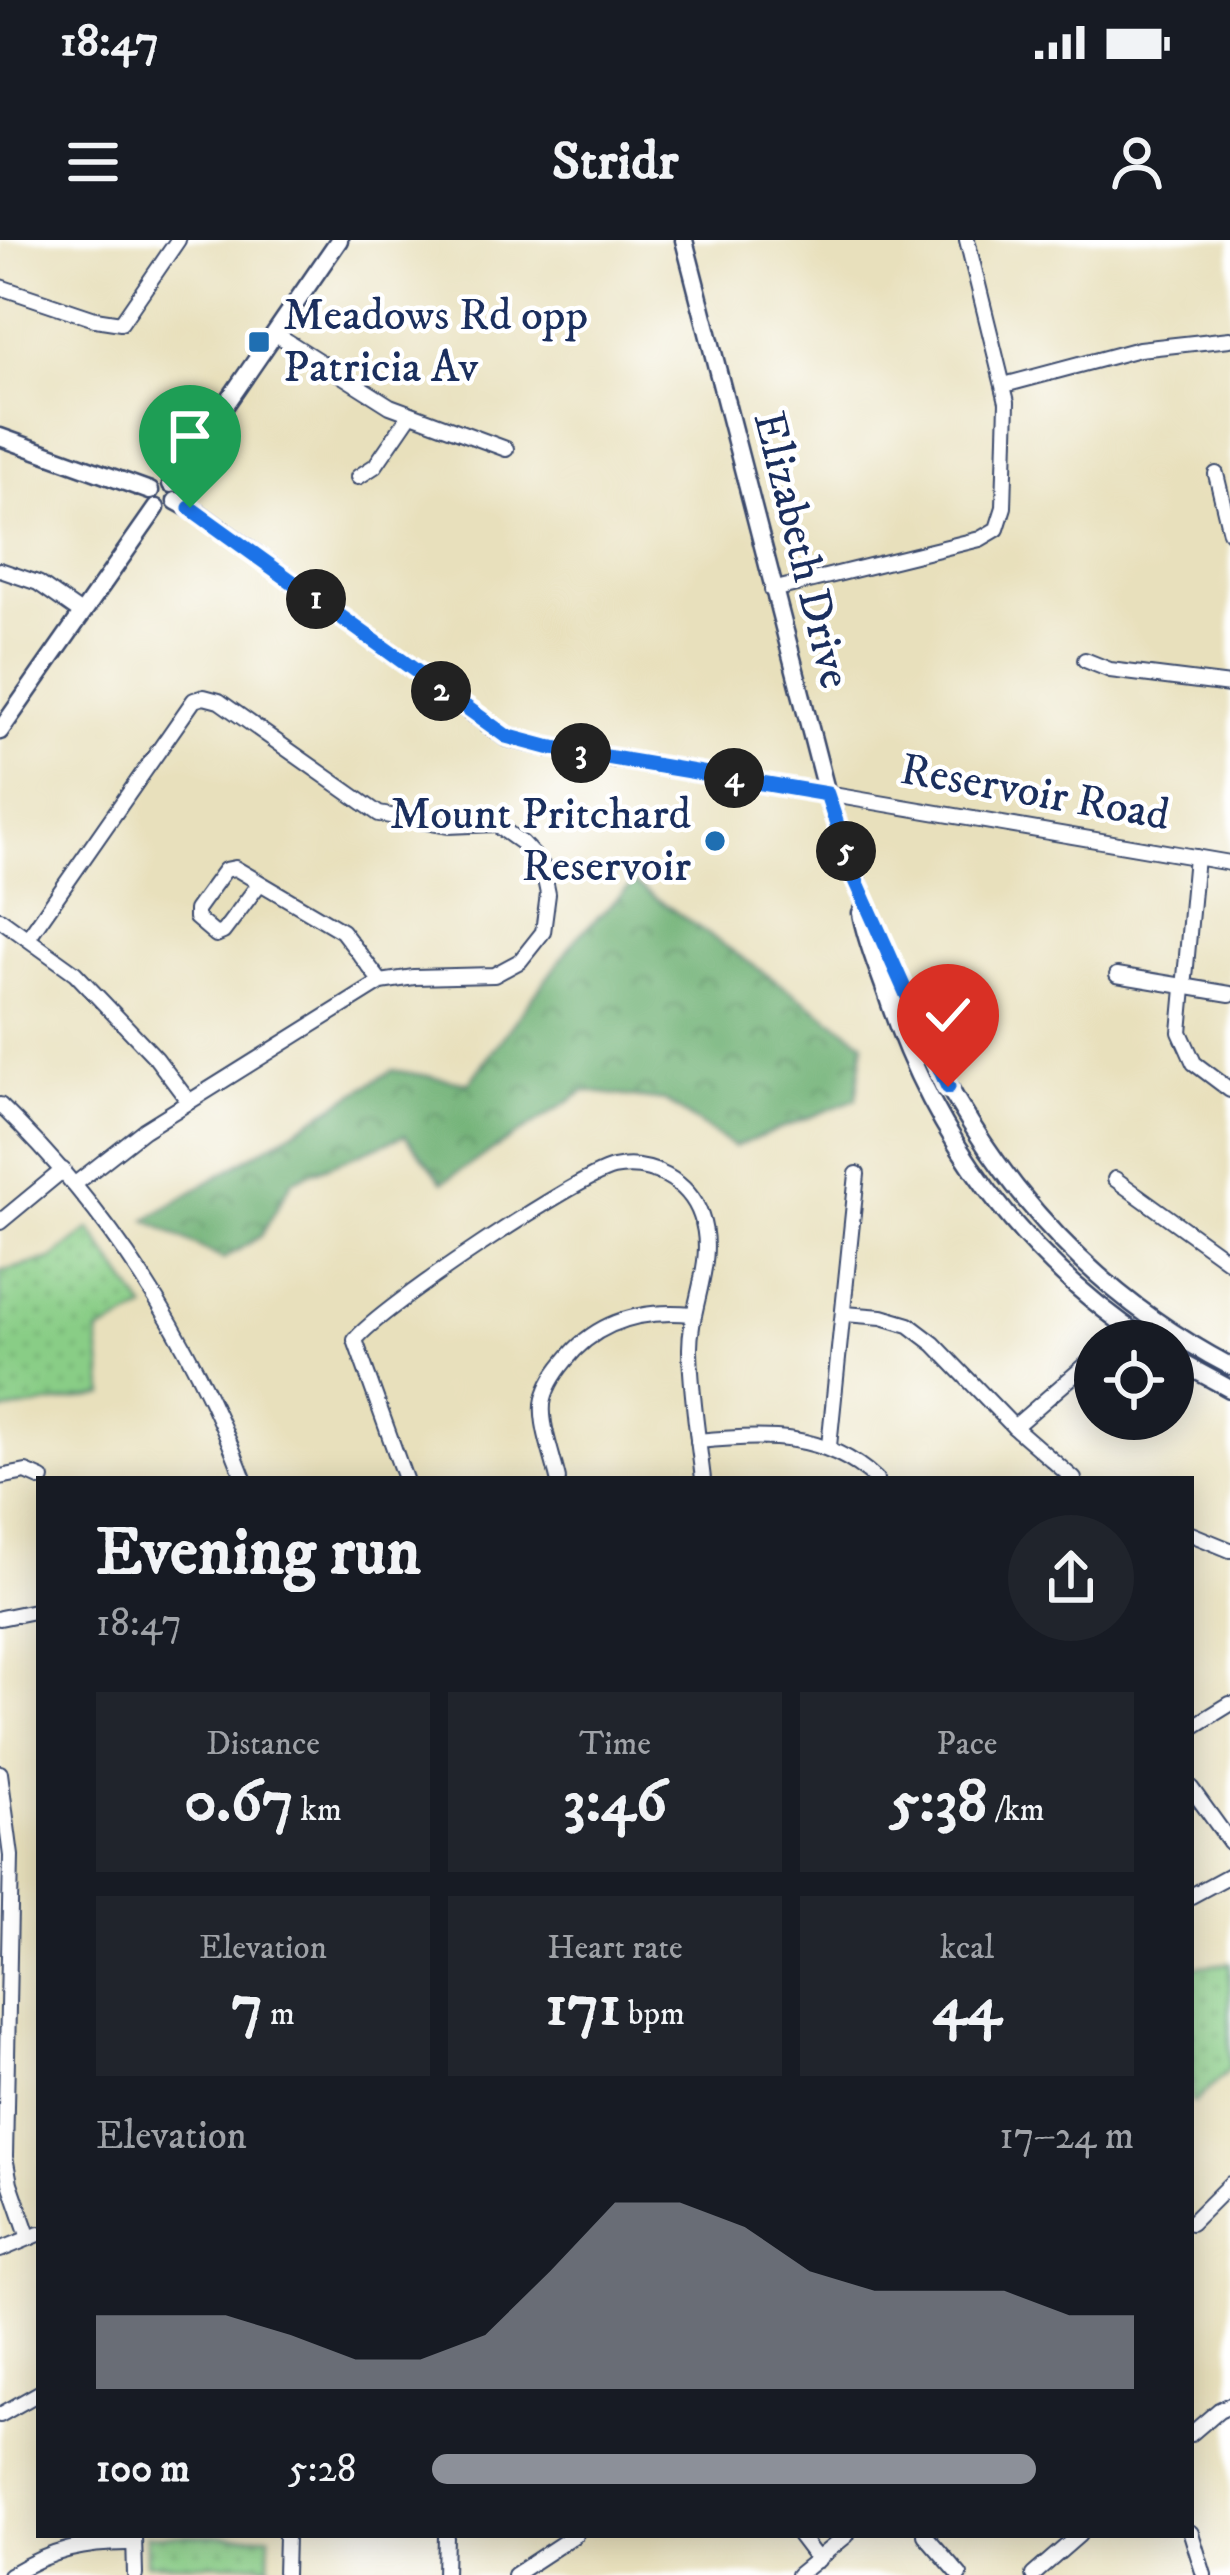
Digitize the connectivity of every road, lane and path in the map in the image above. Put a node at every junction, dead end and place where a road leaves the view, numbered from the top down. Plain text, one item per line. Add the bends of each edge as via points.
1 (178, 240) edge
2 (339, 240) edge
3 (684, 240) edge
4 (968, 240) edge
5 (0, 287) edge
6 (276, 334) junction
7 (1230, 339) edge
8 (1004, 385) junction
9 (410, 415) junction
10 (0, 436) edge
11 (506, 449) dead end
12 (1216, 474) dead end
13 (358, 477) dead end
14 (174, 492) junction
15 (153, 499) junction
16 (1230, 532) edge
17 (0, 570) edge
18 (772, 590) junction
19 (81, 613) junction
20 (1085, 660) dead end
21 (1230, 685) edge
22 (9, 702) edge
23 (0, 730) edge
24 (827, 794) junction
25 (1196, 857) junction
26 (1230, 862) edge
27 (854, 876) junction
28 (260, 883) junction
29 (0, 919) edge
30 (28, 938) junction
31 (1117, 975) dead end
32 (380, 982) junction
33 (1184, 987) junction
34 (1230, 994) edge
35 (1230, 1090) edge
36 (189, 1102) junction
37 (0, 1105) edge
38 (63, 1170) junction
39 (857, 1174) dead end
40 (1115, 1179) dead end
41 (75, 1184) junction
42 (0, 1222) edge
43 (1230, 1262) edge
44 (693, 1314) junction
45 (845, 1315) junction
46 (1109, 1320) edge
47 (1230, 1366) edge
48 (1194, 1369) edge
49 (1074, 1375) edge
50 (1230, 1389) edge
51 (1014, 1426) junction
52 (698, 1441) junction
53 (830, 1446) junction
54 (36, 1476) edge
55 (243, 1476) edge
56 (404, 1476) edge
57 (557, 1476) edge
58 (703, 1476) edge
59 (872, 1476) edge
60 (1071, 1476) edge
61 (0, 1477) edge
62 (1194, 1535) edge
63 (1230, 1550) edge
64 (36, 1611) edge
65 (0, 1618) edge
66 (1230, 1704) edge
67 (1194, 1726) edge
68 (0, 1773) edge
69 (1194, 1792) edge
70 (1230, 1842) edge
71 (1230, 1874) edge
72 (1194, 1894) edge
73 (1230, 2184) edge
74 (1194, 2220) edge
75 (34, 2236) edge
76 (0, 2250) edge
77 (36, 2395) edge
78 (1230, 2405) edge
79 (0, 2415) edge
80 (1194, 2431) edge
81 (286, 2538) edge
82 (446, 2538) edge
83 (570, 2538) edge
84 (802, 2538) edge
85 (844, 2538) edge
86 (928, 2538) edge
87 (1075, 2538) edge
88 (1193, 2538) edge
89 (134, 2539) edge
90 (818, 2560) junction
91 (1043, 2572) edge
92 (10, 2575) edge
93 (134, 2575) edge
94 (285, 2575) edge
95 (445, 2575) edge
96 (514, 2575) edge
97 (798, 2575) edge
98 (960, 2575) edge
99 (1204, 2575) edge

1 - 5 street via 121,323
2 - 6 main road
3 - 18 main road, Elizabeth Drive
4 - 8 street
6 - 9 street
6 - 14 main road
7 - 8 street via 1139,349
8 - 18 street via 997,529
9 - 11 street
9 - 13 street
10 - 15 main road
12 - 16 street
14 - 15 main road via 169,509
14 - 24 main road via 506,736
15 - 19 main road
17 - 19 street via 38,583
18 - 24 main road, Elizabeth Drive
19 - 22 main road
20 - 21 street
22 - 23 main road
24 - 25 street, Reservoir Road
24 - 27 main road, Elizabeth Drive
25 - 26 street, Reservoir Road
25 - 33 street
27 - 46 main road, Elizabeth Drive via 900,1037 945,1129 1042,1254
27 - 47 main road, Elizabeth Drive via 948,1087 1024,1202 1110,1287
28 - 28 street via 225,870 196,918 216,935 224,932
28 - 32 street via 342,931
29 - 30 street
30 - 32 street via 194,700 204,698 379,814 448,826 495,824 542,865 543,932 520,961 494,975
30 - 36 street via 75,973
31 - 33 street
32 - 36 street
33 - 34 street
33 - 35 street via 1186,1053
36 - 41 street
37 - 38 street
38 - 41 street
38 - 42 street
39 - 45 street
40 - 43 street
41 - 55 street via 194,1359
44 - 52 street
44 - 56 street via 706,1249 688,1190 642,1168 584,1179 355,1340
44 - 57 street via 616,1320 580,1341 543,1405
45 - 51 street via 909,1325
45 - 53 street
48 - 50 main road
49 - 51 street
51 - 60 street
52 - 53 street
52 - 58 street
53 - 59 street
54 - 61 street
62 - 63 street
64 - 65 street
66 - 67 street
68 - 75 street via 11,1856 5,2157
69 - 70 street
71 - 72 street
73 - 74 street
75 - 76 street
77 - 79 street
78 - 80 street
81 - 94 street
82 - 95 street
83 - 96 street
84 - 90 street
85 - 90 street
86 - 98 street
87 - 91 street
88 - 99 street
89 - 92 street via 52,2552
89 - 93 street
90 - 97 street

